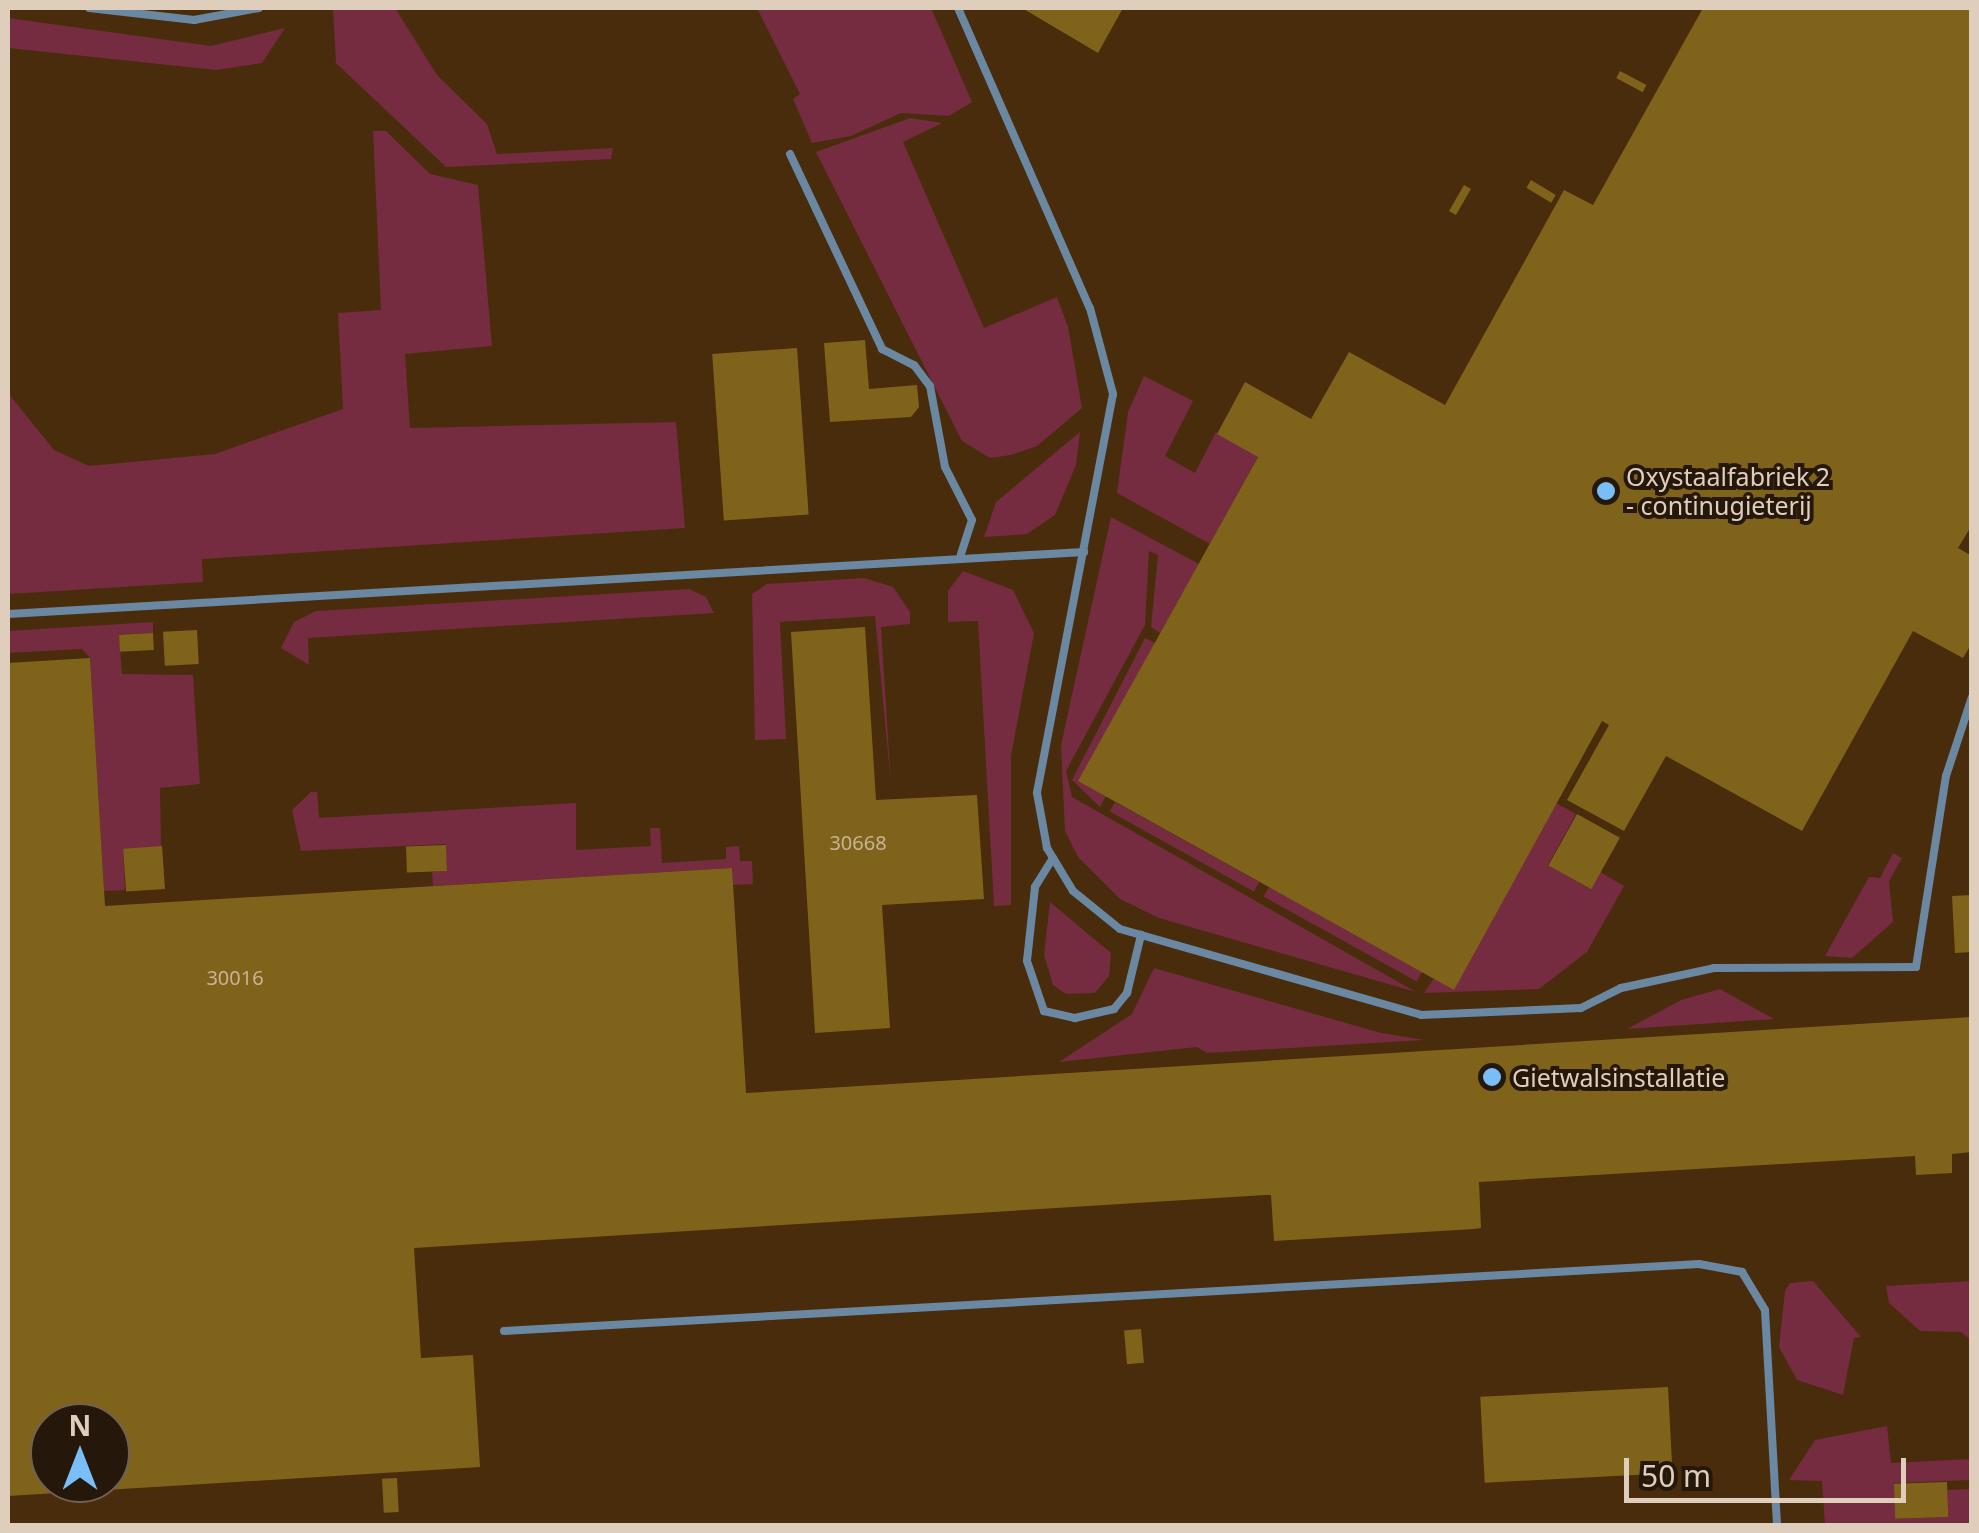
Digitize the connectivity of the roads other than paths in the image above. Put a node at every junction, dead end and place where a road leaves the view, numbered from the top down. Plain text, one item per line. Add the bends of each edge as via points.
1 (89, 8) edge
2 (259, 8) edge
3 (958, 8) edge
4 (790, 154) dead end
5 (1084, 552) junction
6 (961, 554) junction
7 (8, 614) edge
8 (1972, 696) edge
9 (1053, 858) junction
10 (1141, 936) junction
11 (504, 1330) dead end
12 (1776, 1526) edge

1 - 2 lane via 194,20
3 - 5 lane via 1090,308 1113,394
4 - 6 lane via 882,348 914,365 930,386 946,467 972,520
5 - 6 lane
5 - 9 lane via 1037,794
6 - 7 lane
8 - 10 lane via 1946,776 1916,967 1714,968 1621,988 1581,1008 1421,1015
9 - 10 lane via 1073,891 1120,929
9 - 10 lane via 1035,888 1027,961 1044,1010 1075,1018 1114,1009 1126,993
11 - 12 lane via 1699,1264 1742,1272 1765,1310

